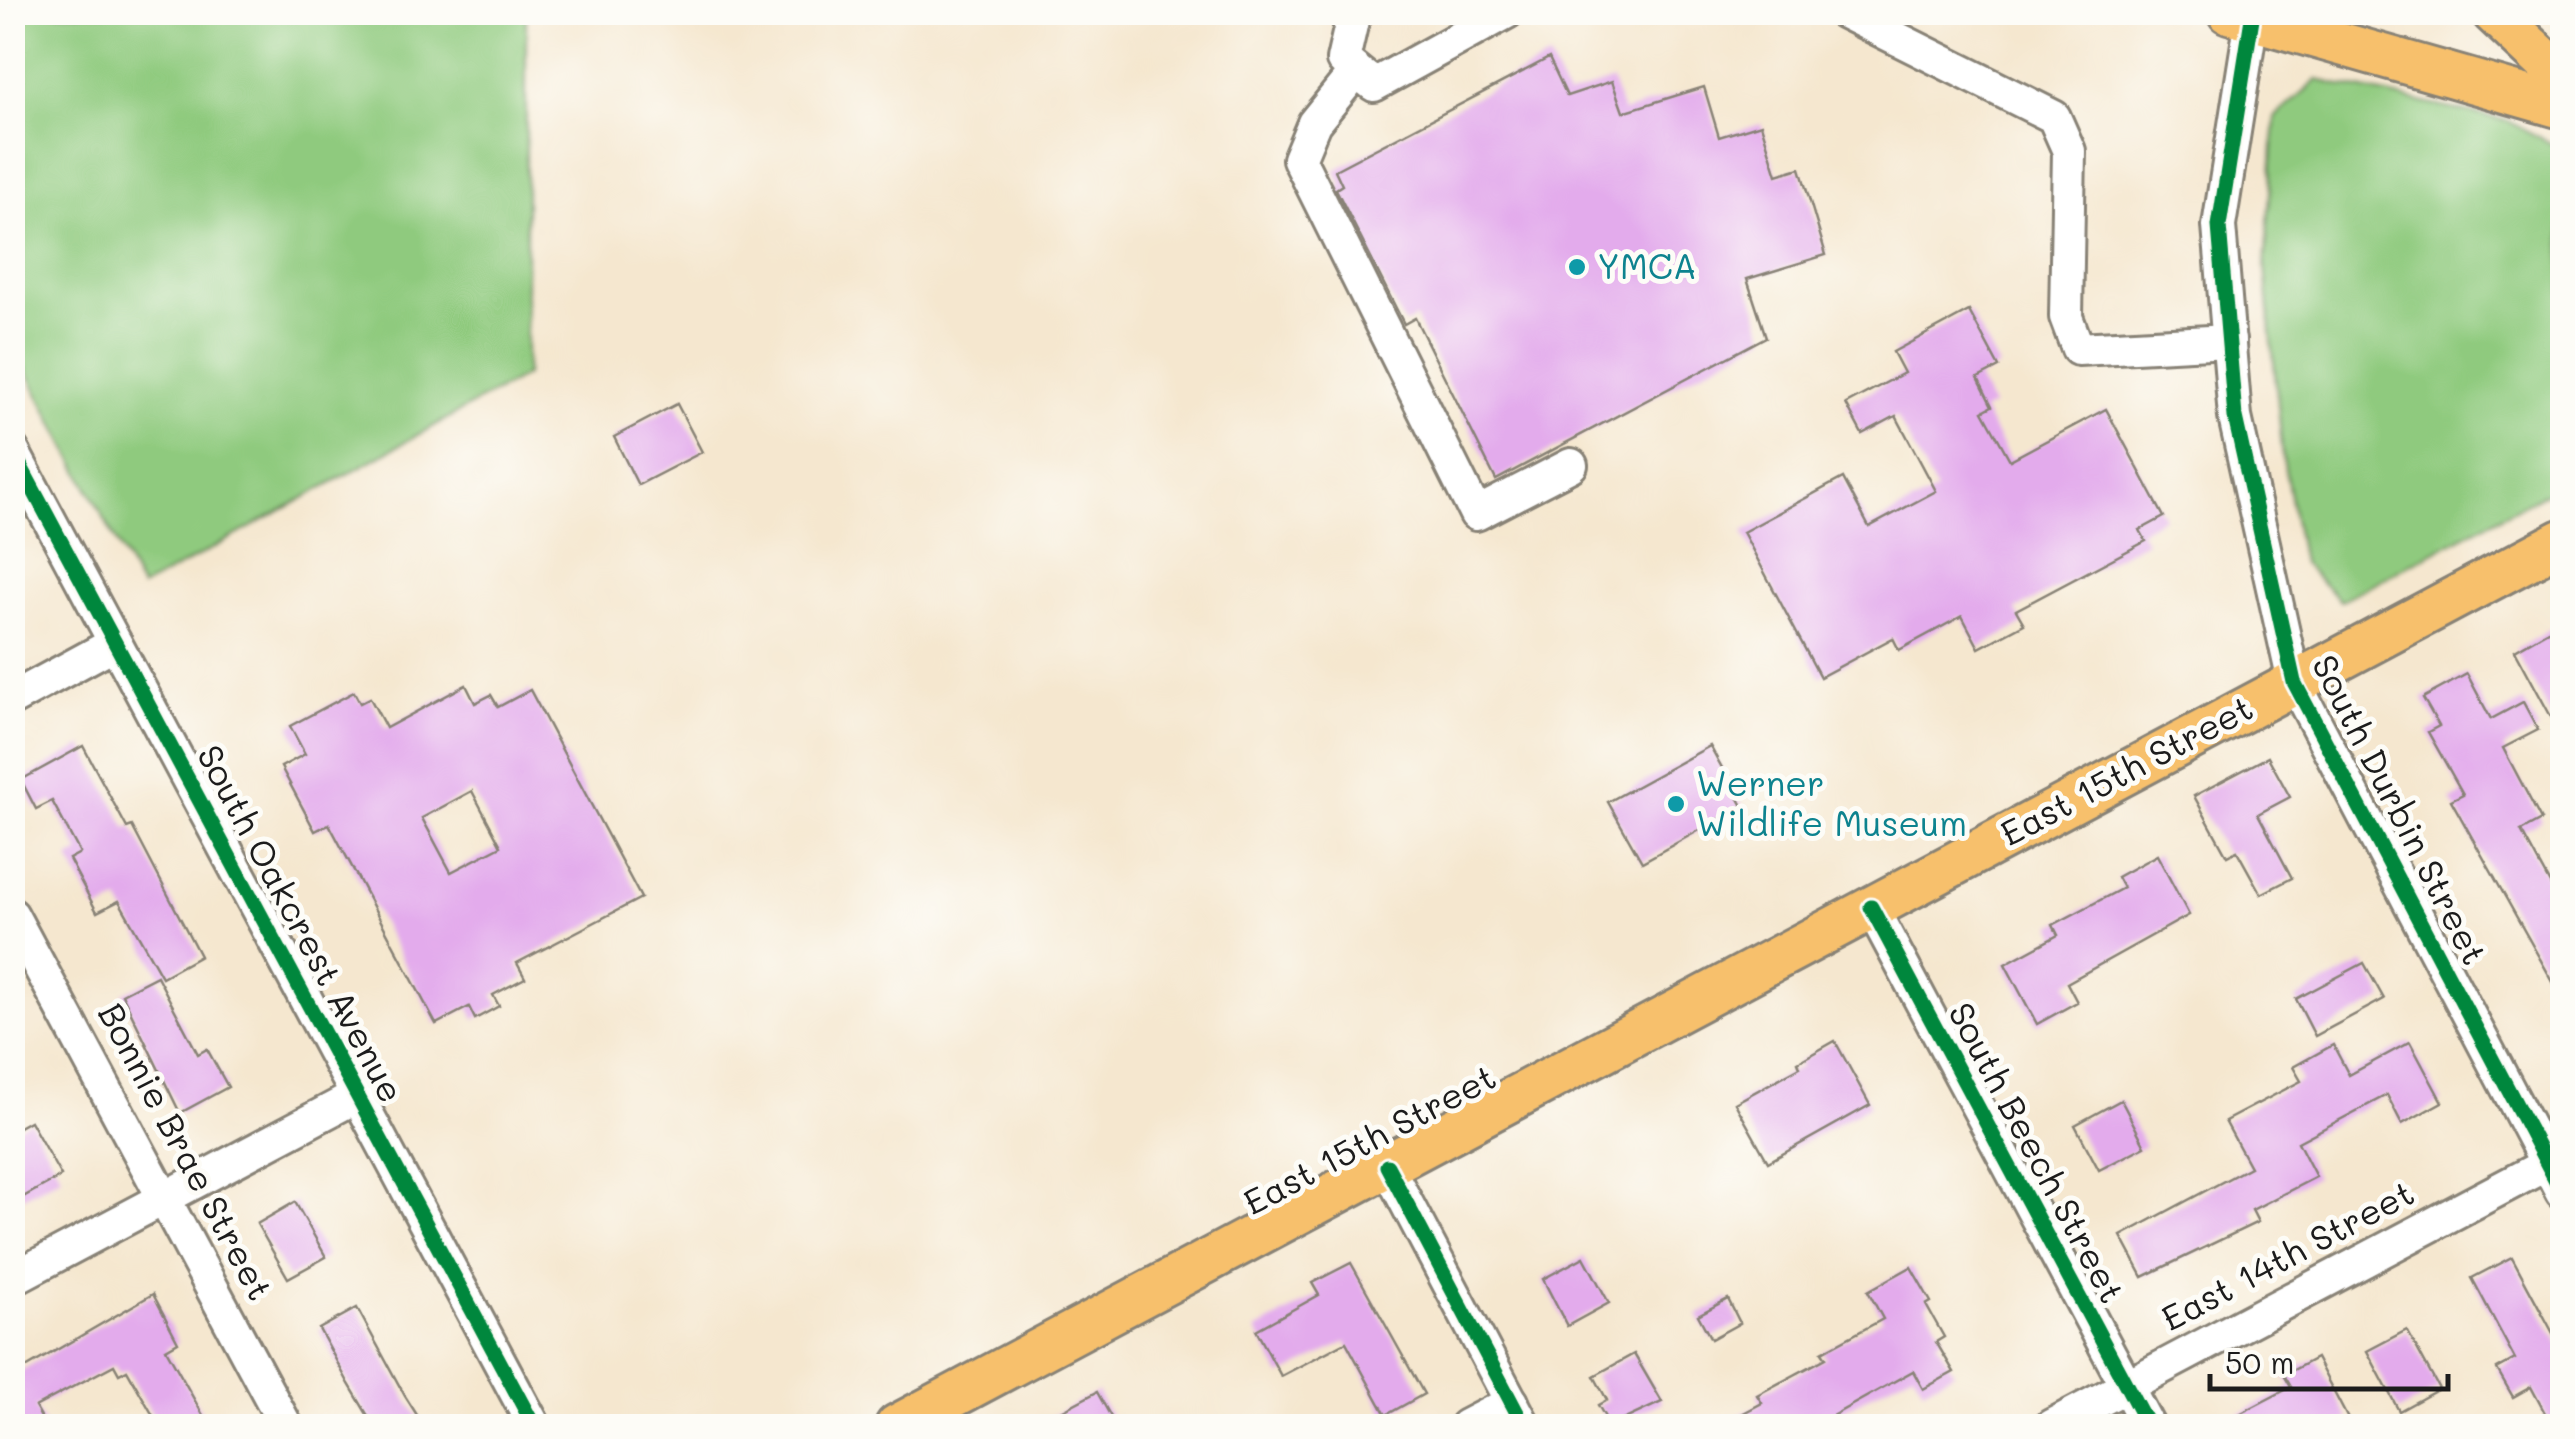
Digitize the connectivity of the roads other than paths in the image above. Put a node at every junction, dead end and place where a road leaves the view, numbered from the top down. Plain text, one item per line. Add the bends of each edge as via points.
1 (1354, 12) edge
2 (1507, 12) edge
3 (1844, 12) edge
4 (2493, 12) edge
5 (2245, 14) edge
6 (1356, 71) junction
7 (2562, 78) edge
8 (2562, 106) edge
9 (2229, 341) junction
10 (12, 450) edge
11 (1571, 465) dead end
12 (2562, 540) edge
13 (116, 643) junction
14 (2294, 682) junction
15 (12, 699) edge
16 (1871, 908) junction
17 (12, 915) edge
18 (357, 1096) junction
19 (1387, 1166) junction
20 (2557, 1171) edge
21 (164, 1198) junction
22 (12, 1279) edge
23 (2126, 1386) junction
24 (1518, 1414) edge
25 (286, 1426) edge
26 (534, 1426) edge
27 (900, 1426) edge
28 (1466, 1426) edge
29 (2050, 1426) edge
30 (2148, 1426) edge

1 - 6 street via 1343,60
2 - 6 street via 1374,86
3 - 9 street via 2054,118 2069,151 2066,317 2078,349
4 - 7 main road
5 - 8 main road
5 - 9 street, South Durbin Street via 2219,226
6 - 11 street via 1314,123 1299,159 1476,514
9 - 14 street, South Durbin Street via 2235,417
10 - 13 street, South Oakcrest Avenue
12 - 14 main road, East 15th Street
13 - 15 street
13 - 18 street, South Oakcrest Avenue
14 - 16 main road, East 15th Street
14 - 20 street, South Durbin Street
16 - 19 main road, East 15th Street
16 - 23 street, South Beech Street
17 - 21 street, Bonnie Brae Street
18 - 21 street
18 - 26 street, South Oakcrest Avenue
19 - 24 street
19 - 27 main road, East 15th Street
20 - 23 street, East 14th Street
21 - 22 street
21 - 25 street, Bonnie Brae Street
23 - 29 street, East 14th Street
23 - 30 street, South Beech Street
24 - 28 street

